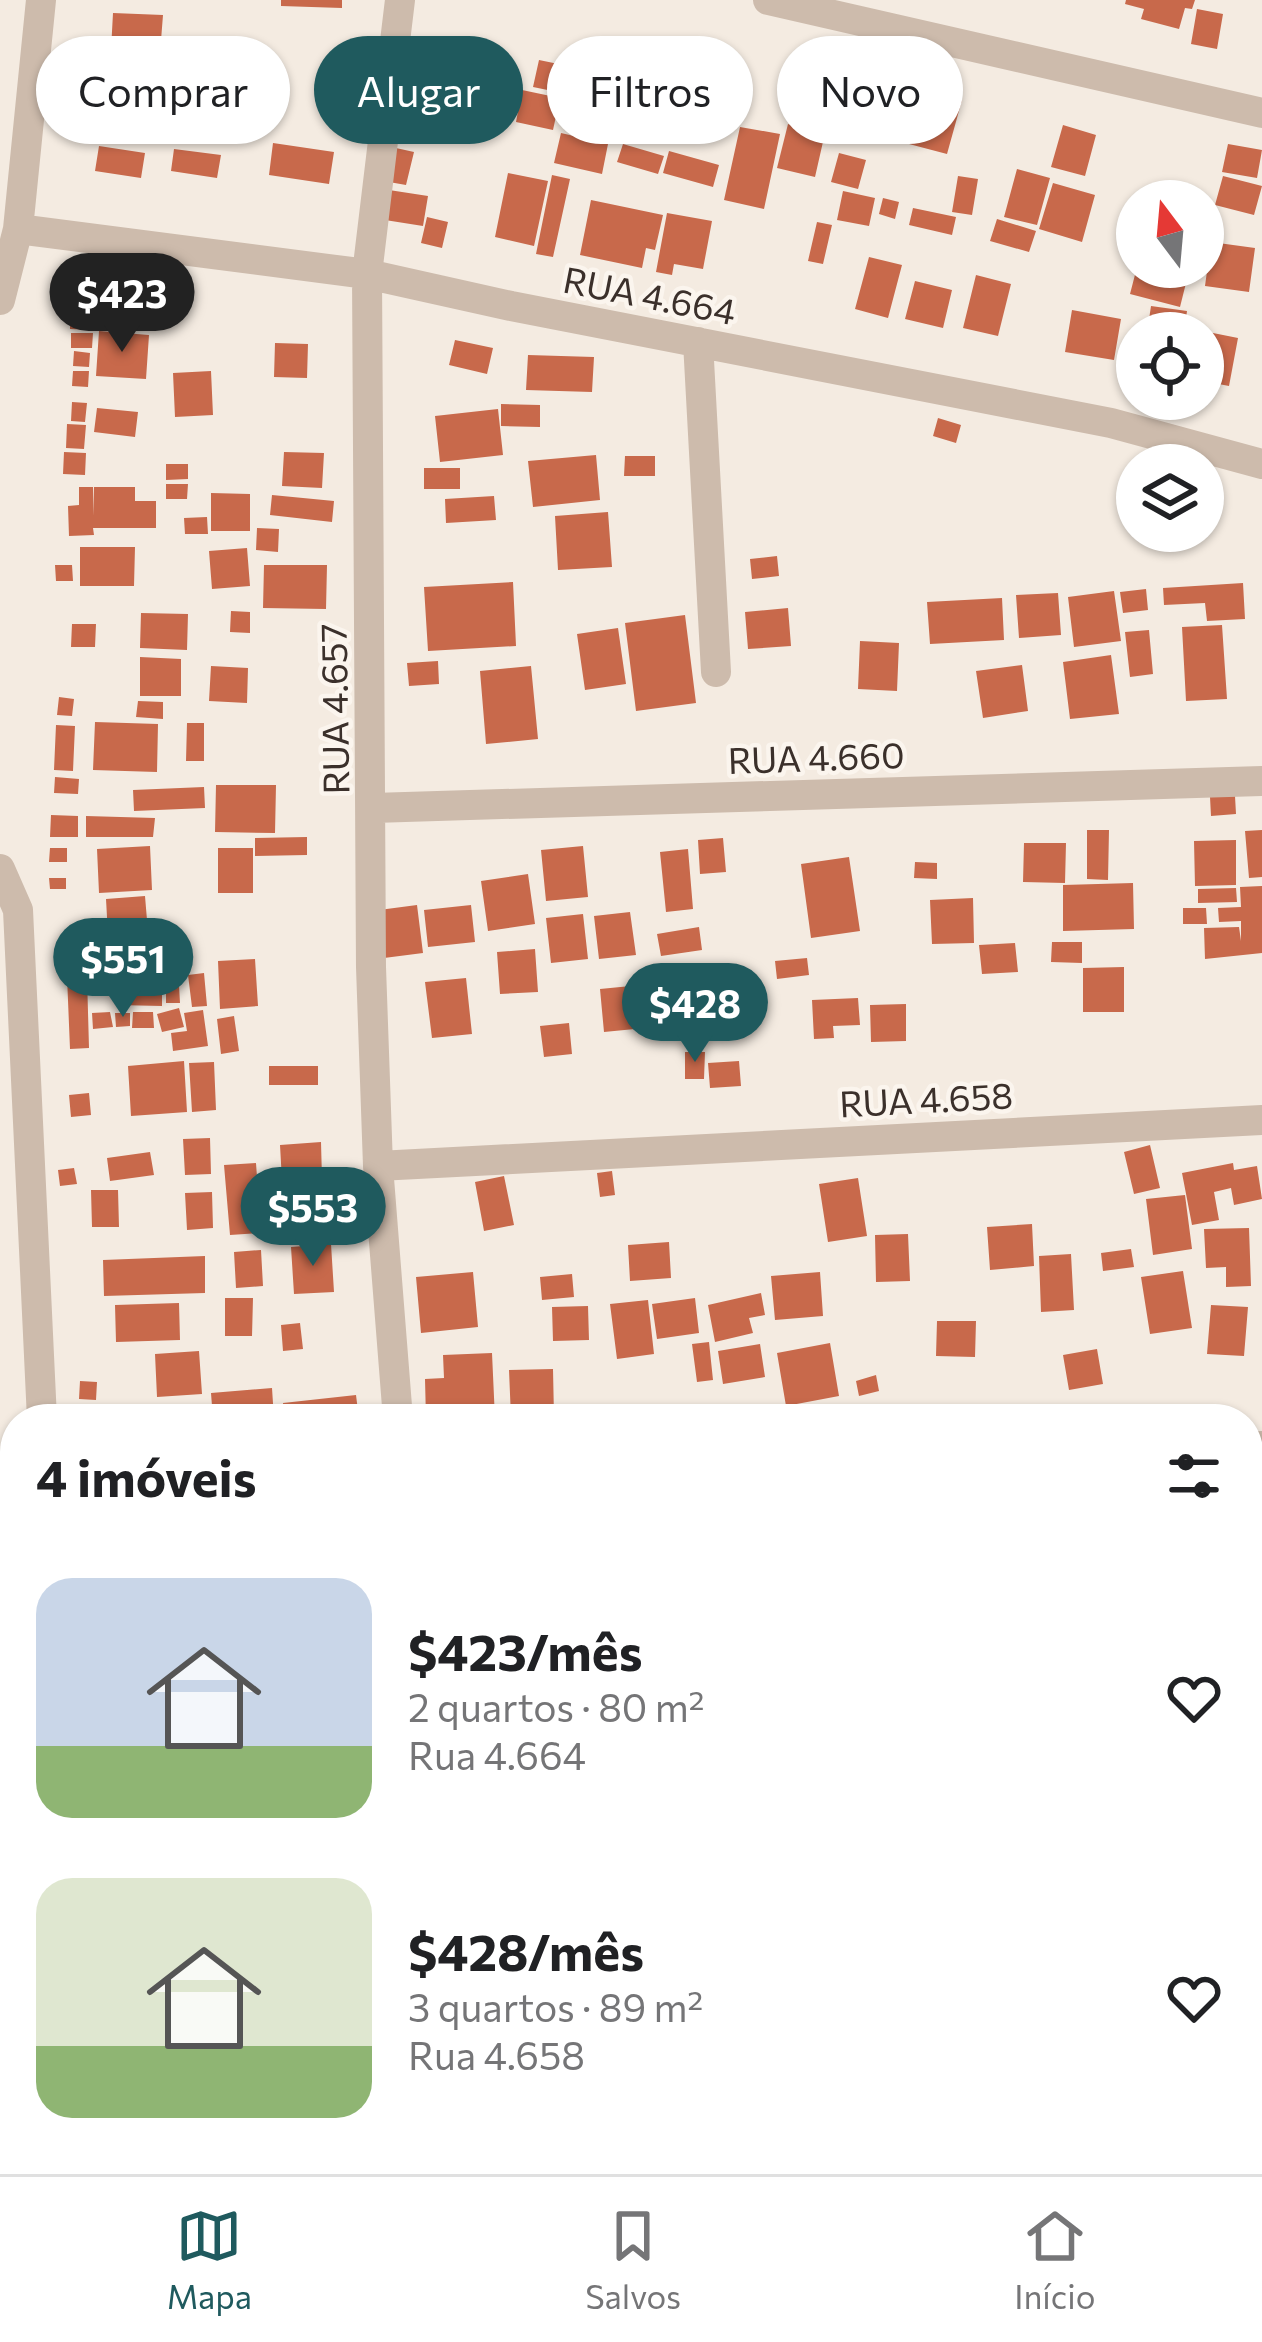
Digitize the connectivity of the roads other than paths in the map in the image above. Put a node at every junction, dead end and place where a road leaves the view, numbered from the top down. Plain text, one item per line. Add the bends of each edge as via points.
1 (41, 0) edge
2 (400, 0) edge
3 (768, 0) edge
4 (1262, 113) edge
5 (18, 229) junction
6 (367, 274) junction
7 (0, 300) edge
8 (698, 343) junction
9 (1262, 464) edge
10 (716, 672) dead end
11 (1262, 782) edge
12 (373, 808) junction
13 (0, 869) edge
14 (1262, 1120) edge
15 (378, 1166) junction
16 (41, 1404) edge
17 (397, 1404) edge

1 - 5 street
2 - 6 street, RUA 4.657
3 - 4 street
5 - 6 street, RUA 4.664
5 - 7 street
6 - 8 street, RUA 4.664
6 - 12 street, RUA 4.657
8 - 9 street, RUA 4.664 via 1111,423
8 - 10 street
11 - 12 street, RUA 4.660
12 - 15 street, RUA 4.657
13 - 16 street via 18,910
14 - 15 street, RUA 4.658
15 - 17 street, RUA 4.657

